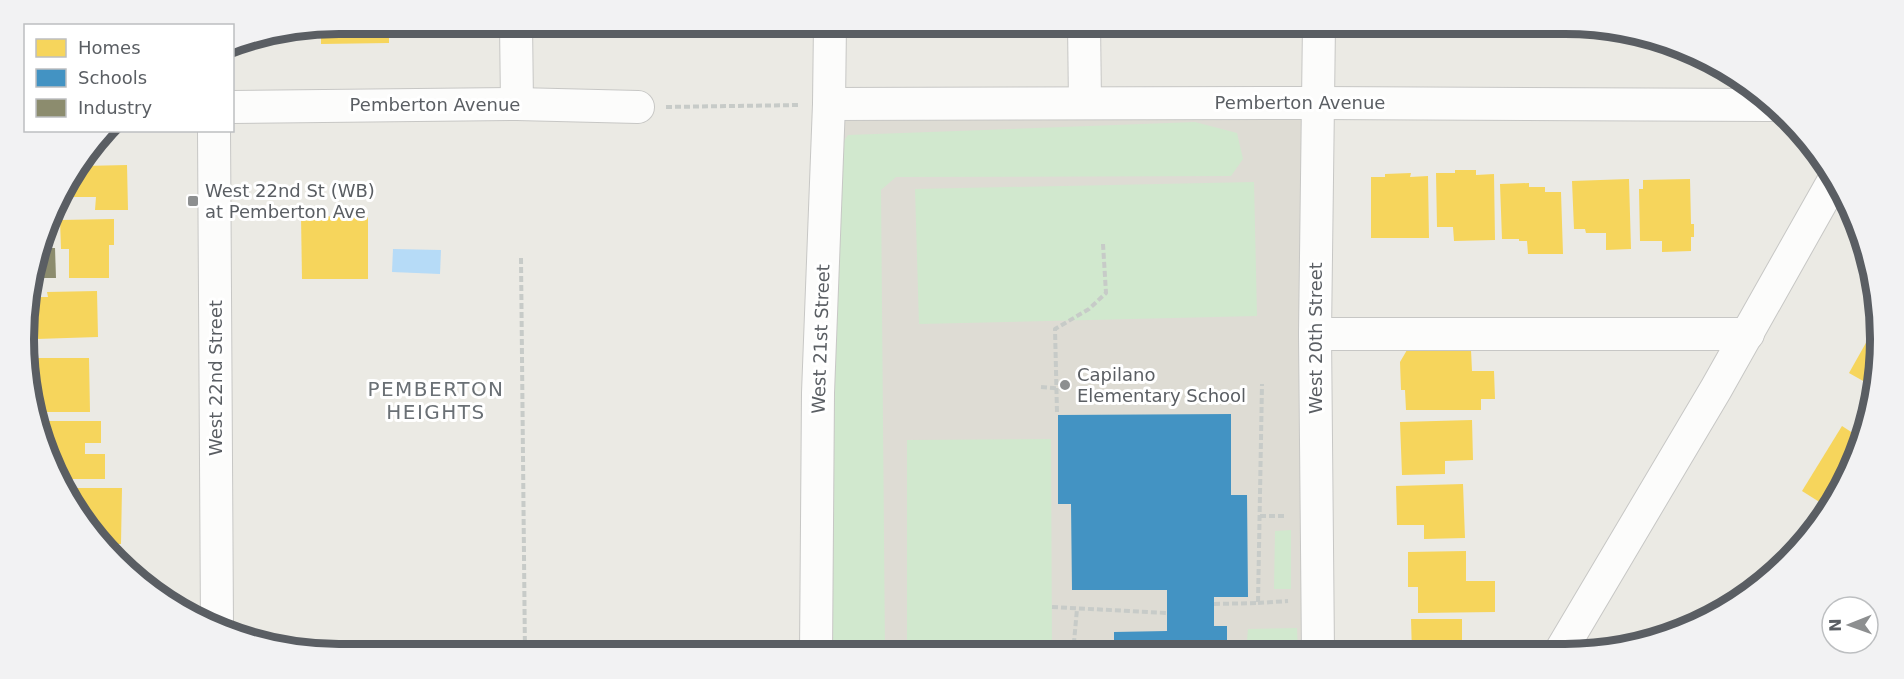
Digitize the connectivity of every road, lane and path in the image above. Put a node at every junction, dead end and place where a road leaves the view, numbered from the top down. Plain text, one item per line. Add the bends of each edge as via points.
1 (516, 34) edge
2 (830, 34) edge
3 (1083, 34) edge
4 (1318, 34) edge
5 (1085, 103) junction
6 (1318, 103) junction
7 (517, 104) junction
8 (829, 104) junction
9 (1759, 105) edge
10 (234, 107) edge
11 (638, 107) joint
12 (214, 132) edge
13 (1829, 188) edge
14 (1103, 244) dead end
15 (521, 258) dead end
16 (1315, 334) junction
17 (1748, 334) junction
18 (1262, 384) dead end
19 (1041, 387) dead end
20 (1056, 387) junction
21 (1067, 388) dead end
22 (1057, 412) dead end
23 (1260, 516) junction
24 (1288, 516) dead end
25 (1295, 601) dead end
26 (1258, 603) junction
27 (1214, 604) dead end
28 (1052, 607) dead end
29 (1077, 609) junction
30 (1167, 613) dead end
31 (217, 618) edge
32 (525, 644) edge
33 (816, 644) edge
34 (1074, 644) edge
35 (1318, 644) edge
36 (1565, 644) edge

1 - 7 street
2 - 8 street, West 21st Street
3 - 5 street
4 - 6 street, West 20th Street
5 - 6 street, Pemberton Avenue
5 - 8 street, Pemberton Avenue
6 - 9 street, Pemberton Avenue
6 - 16 street, West 20th Street
7 - 10 street, Pemberton Avenue
7 - 11 street, Pemberton Avenue
8 - 11 path
8 - 33 street, West 21st Street via 818,393
12 - 31 street, West 22nd Street
13 - 17 street
14 - 20 path via 1106,293 1089,309 1055,329
15 - 32 path
16 - 17 street
16 - 35 street, West 20th Street
17 - 36 street
18 - 23 path
19 - 20 path
20 - 21 path
20 - 22 path
23 - 24 path
23 - 26 path
25 - 26 path
26 - 27 path
28 - 29 path
29 - 30 path
29 - 34 path

